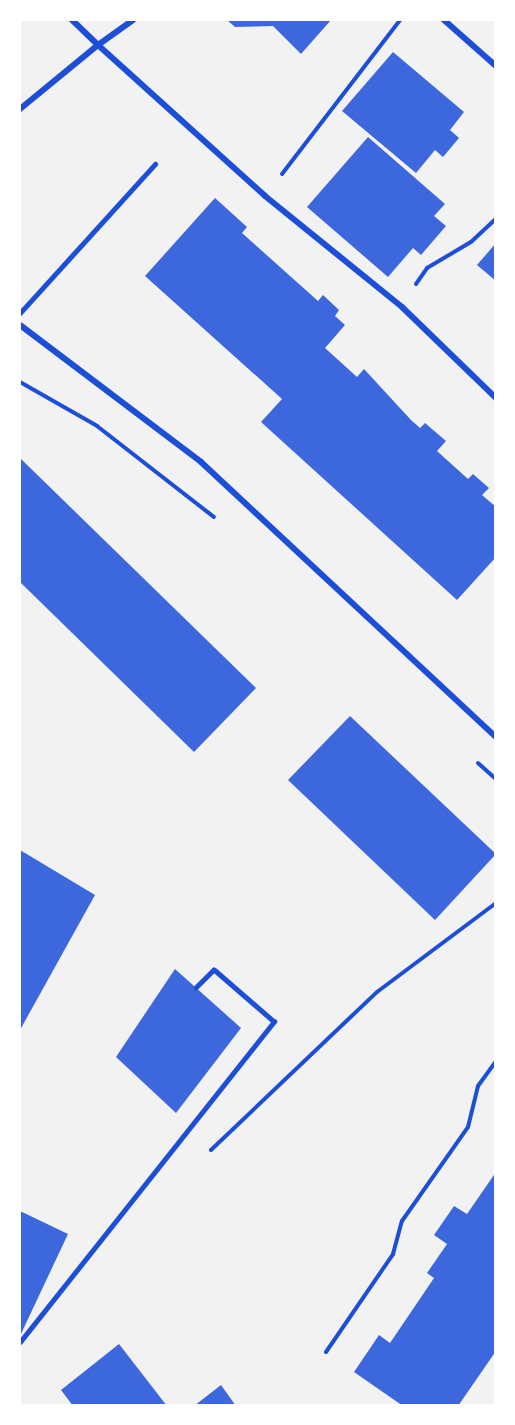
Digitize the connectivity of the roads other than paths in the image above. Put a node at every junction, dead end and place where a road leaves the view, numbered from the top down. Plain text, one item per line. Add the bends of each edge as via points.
1 (72, 20) edge
2 (133, 20) edge
3 (444, 20) edge
4 (98, 45) junction
5 (495, 66) edge
6 (20, 109) edge
7 (155, 164) dead end
8 (20, 313) edge
9 (20, 325) edge
10 (495, 399) edge
11 (495, 737) edge
12 (196, 988) dead end
13 (20, 1342) edge

1 - 4 street
2 - 4 street
3 - 5 street
4 - 6 street
4 - 10 street via 265,196 402,307
7 - 8 lane
9 - 11 street via 201,462
12 - 13 lane via 214,970 274,1022

